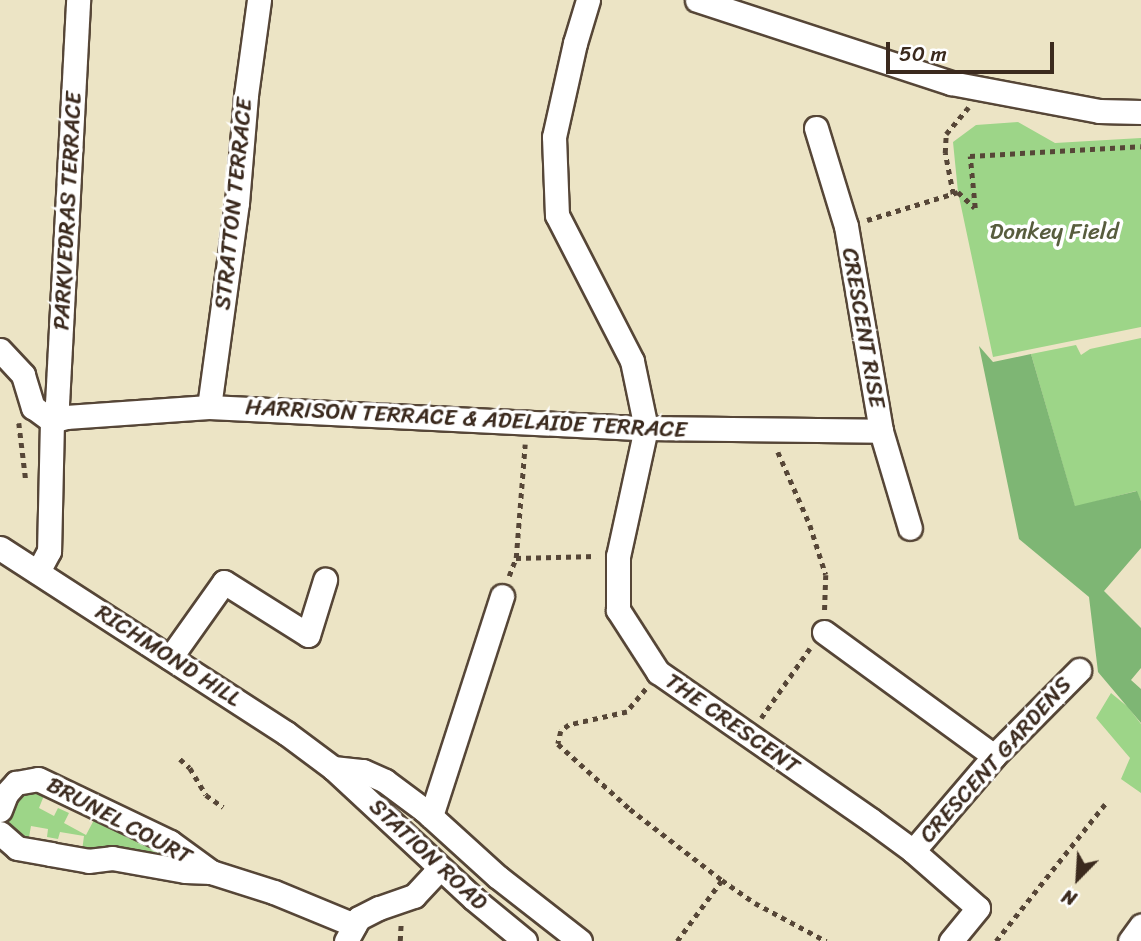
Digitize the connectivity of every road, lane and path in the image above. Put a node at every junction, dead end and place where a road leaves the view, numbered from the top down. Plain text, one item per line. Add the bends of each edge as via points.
1 (78, 0) edge
2 (259, 0) edge
3 (588, 0) edge
4 (697, 0) edge
5 (984, 91) junction
6 (1141, 112) edge
7 (816, 128) dead end
8 (1141, 146) edge
9 (953, 194) junction
10 (846, 226) junction
11 (2, 356) edge
12 (209, 407) junction
13 (18, 420) dead end
14 (52, 421) junction
15 (527, 424) junction
16 (646, 428) junction
17 (769, 431) junction
18 (881, 431) junction
19 (27, 489) dead end
20 (910, 528) dead end
21 (0, 548) edge
22 (618, 556) junction
23 (516, 558) junction
24 (38, 572) junction
25 (326, 580) dead end
26 (502, 596) joint
27 (824, 632) junction
28 (170, 658) junction
29 (1079, 670) dead end
30 (658, 672) junction
31 (749, 736) junction
32 (994, 756) junction
33 (180, 759) dead end
34 (333, 768) junction
35 (1105, 804) dead end
36 (223, 807) dead end
37 (0, 810) edge
38 (431, 816) junction
39 (0, 833) edge
40 (913, 851) junction
41 (440, 868) junction
42 (211, 872) junction
43 (722, 880) junction
44 (1141, 926) edge
45 (350, 933) edge
46 (525, 941) edge
47 (579, 941) edge
48 (677, 941) edge
49 (826, 941) edge
50 (951, 941) edge
51 (996, 941) edge
52 (1130, 941) edge

1 - 14 street, PARKVEDRAS TERRACE via 57,404
2 - 12 street, STRATTON TERRACE
3 - 16 street via 554,137 557,215 632,360
4 - 5 street via 904,70
5 - 6 street via 1099,111
5 - 9 path via 946,134
7 - 10 street, CRESCENT RISE
8 - 9 path via 970,156 975,208 958,192
9 - 10 path
10 - 18 street, CRESCENT RISE
11 - 14 street via 23,374 33,407
12 - 14 street, HARRISON TERRACE & ADELAIDE TERRACE via 66,416
12 - 15 street, HARRISON TERRACE & ADELAIDE TERRACE
13 - 19 path
14 - 24 street, PARKVEDRAS TERRACE via 50,551
15 - 16 street, HARRISON TERRACE & ADELAIDE TERRACE
15 - 23 path
16 - 17 street, HARRISON TERRACE & ADELAIDE TERRACE
16 - 22 street, THE CRESCENT
17 - 18 street, HARRISON TERRACE & ADELAIDE TERRACE
17 - 27 path via 810,525 826,575
18 - 20 street, CRESCENT RISE
21 - 24 street, RICHMOND HILL
22 - 23 path
22 - 30 street, THE CRESCENT via 618,610
23 - 26 path
24 - 28 street, RICHMOND HILL
25 - 28 street via 308,635 224,582
26 - 38 street
27 - 31 path
27 - 32 street
28 - 34 street, RICHMOND HILL
29 - 32 street, CRESCENT GARDENS
30 - 31 street, THE CRESCENT
30 - 43 path via 627,712 569,725 561,731 558,744 630,809
31 - 40 street, THE CRESCENT
32 - 40 street, CRESCENT GARDENS
33 - 36 path via 206,795
34 - 38 street via 371,774
34 - 41 street, STATION ROAD
35 - 51 path
37 - 42 street, BRUNEL COURT via 16,783 38,779 170,842
38 - 47 street via 476,859
39 - 42 street, BRUNEL COURT via 18,848 50,855 88,861 112,858
40 - 50 street, THE CRESCENT via 978,908
41 - 45 street via 414,896 379,908
41 - 46 street, STATION ROAD
42 - 45 street, BRUNEL COURT via 274,892
43 - 48 path
43 - 49 path
44 - 52 street

